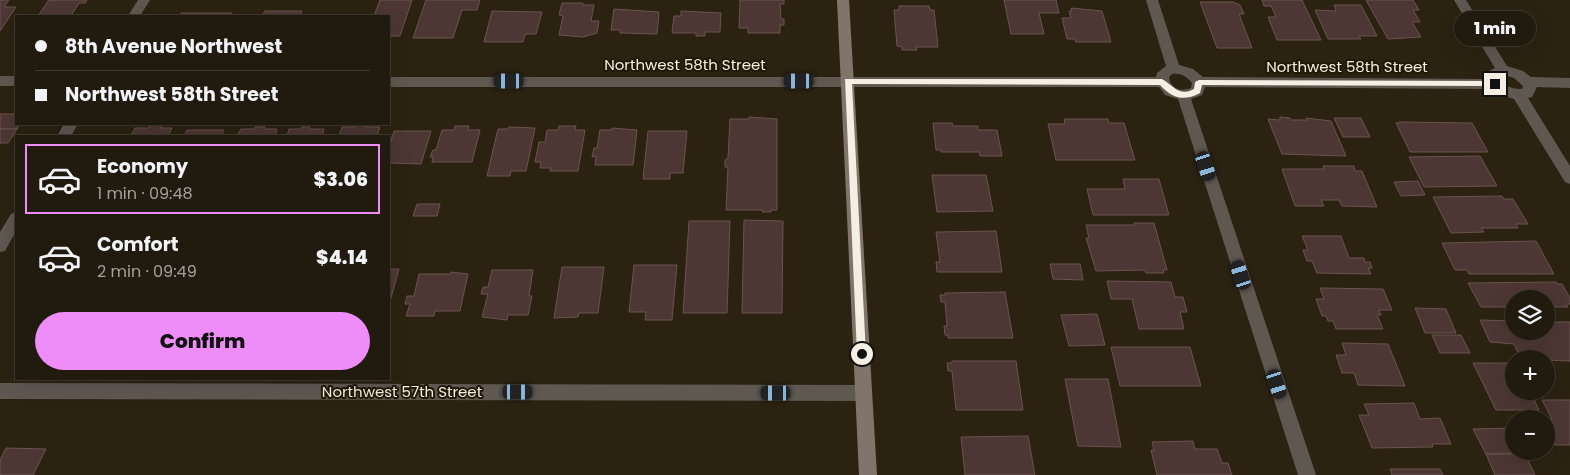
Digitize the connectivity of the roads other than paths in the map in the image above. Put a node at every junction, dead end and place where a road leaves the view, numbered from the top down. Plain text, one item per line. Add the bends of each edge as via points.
1 (144, 0) edge
2 (844, 0) edge
3 (1152, 0) edge
4 (1460, 0) edge
5 (135, 15) edge
6 (1174, 69) junction
7 (1503, 70) junction
8 (0, 80) edge
9 (15, 81) edge
10 (848, 81) junction
11 (390, 82) edge
12 (1162, 82) junction
13 (1199, 82) junction
14 (1528, 82) junction
15 (1570, 83) edge
16 (1495, 84) junction
17 (1519, 95) junction
18 (1183, 96) junction
19 (1570, 178) edge
20 (15, 220) edge
21 (0, 246) edge
22 (0, 391) edge
23 (864, 393) junction
24 (868, 475) edge
25 (1306, 475) edge

1 - 5 street
2 - 10 main road
3 - 6 street
4 - 7 street
6 - 12 street via 1164,73
6 - 13 street via 1186,71
7 - 14 street via 1519,74
7 - 16 street via 1492,77
8 - 9 street
10 - 11 street, Northwest 58th Street
10 - 12 street, Northwest 58th Street
10 - 23 main road
12 - 18 street via 1171,92
13 - 16 street, Northwest 58th Street
13 - 18 street via 1197,91
14 - 15 street
14 - 17 street via 1527,93
16 - 17 street via 1506,92
17 - 19 street
18 - 25 street
20 - 21 street
22 - 23 street, Northwest 57th Street
23 - 24 main road

